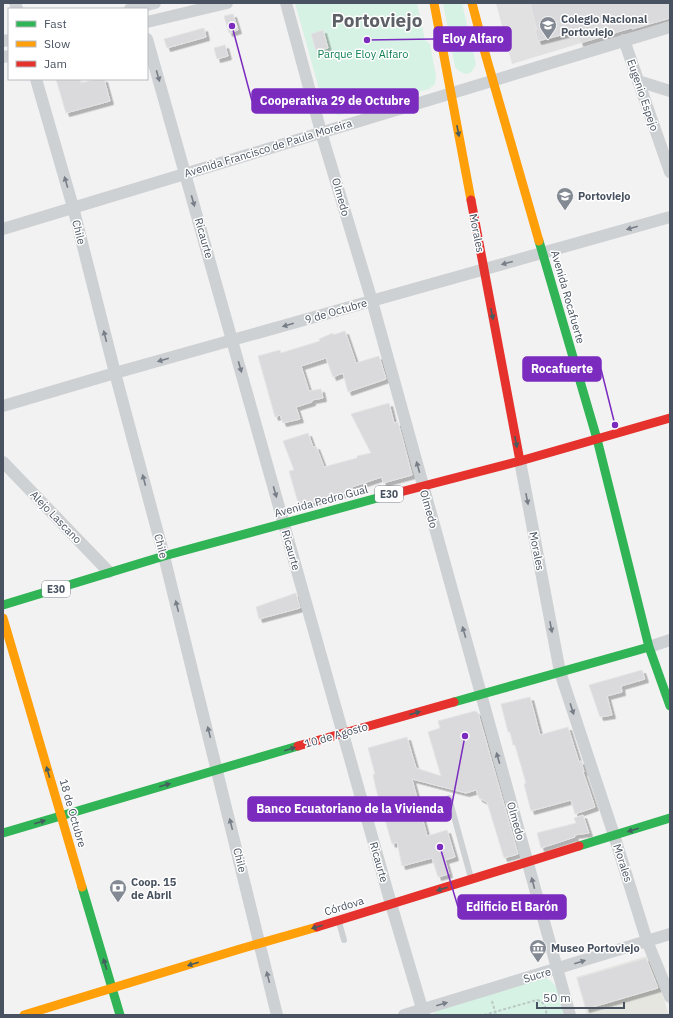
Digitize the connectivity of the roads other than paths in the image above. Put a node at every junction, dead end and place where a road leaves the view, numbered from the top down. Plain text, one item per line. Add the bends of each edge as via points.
1 (155, 3) edge
2 (227, 3) edge
3 (286, 3) edge
4 (434, 3) edge
5 (472, 3) edge
6 (136, 7) edge
7 (148, 22) edge
8 (670, 27) edge
9 (624, 40) junction
10 (148, 43) edge
11 (36, 80) edge
12 (493, 81) junction
13 (638, 81) junction
14 (670, 91) edge
15 (450, 93) junction
16 (322, 132) junction
17 (670, 172) edge
18 (185, 173) junction
19 (73, 207) junction
20 (670, 217) edge
21 (3, 229) edge
22 (543, 253) junction
23 (484, 269) junction
24 (372, 301) junction
25 (232, 340) junction
26 (115, 373) junction
27 (3, 406) edge
28 (670, 418) edge
29 (597, 439) junction
30 (520, 461) junction
31 (3, 462) edge
32 (423, 485) junction
33 (284, 523) junction
34 (164, 556) junction
35 (109, 572) junction
36 (3, 605) edge
37 (3, 618) edge
38 (670, 640) edge
39 (649, 646) junction
40 (560, 672) junction
41 (480, 694) junction
42 (670, 706) edge
43 (343, 733) junction
44 (218, 770) junction
45 (449, 798) dead end
46 (61, 816) junction
47 (670, 818) edge
48 (3, 833) edge
49 (614, 836) junction
50 (528, 863) junction
51 (471, 880) junction
52 (391, 904) junction
53 (339, 921) junction
54 (670, 934) edge
55 (344, 940) dead end
56 (647, 941) junction
57 (260, 943) junction
58 (557, 969) junction
59 (112, 989) junction
60 (670, 998) edge
61 (423, 1012) edge
62 (24, 1015) edge
63 (120, 1015) edge
64 (277, 1015) edge
65 (404, 1015) edge
66 (570, 1015) edge

1 - 6 street
2 - 7 street
3 - 16 street, Olmedo
4 - 15 main road, Morales
5 - 12 main road, Avenida Rocafuerte
8 - 9 street, Avenida Francisco de Paula Moreira
9 - 12 street, Avenida Francisco de Paula Moreira
9 - 13 street, Eugenio Espejo
10 -> 18 street, Ricaurte
19 -> 11 street, Chile
12 - 15 street, Avenida Francisco de Paula Moreira
12 - 22 main road, Avenida Rocafuerte
13 - 14 street
13 - 17 street, Eugenio Espejo
15 - 16 street, Avenida Francisco de Paula Moreira
15 -> 23 main road, Morales
16 - 18 street, Avenida Francisco de Paula Moreira
16 - 24 street, Olmedo
18 - 19 street, Avenida Francisco de Paula Moreira
18 -> 25 street, Ricaurte
19 - 21 street, Avenida Francisco de Paula Moreira
26 -> 19 street, Chile
20 -> 22 street, 9 de Octubre
22 -> 23 street, 9 de Octubre
22 - 29 main road, Avenida Rocafuerte
23 - 24 street, 9 de Octubre
23 -> 30 main road, Morales
24 -> 25 street, 9 de Octubre
32 -> 24 street, Olmedo
25 -> 26 street, 9 de Octubre
25 -> 33 street, Ricaurte
26 - 27 street, 9 de Octubre
34 -> 26 street, Chile
28 - 29 main road, Avenida Pedro Gual / E30
29 - 30 main road, Avenida Pedro Gual / E30
29 - 39 main road, Avenida Rocafuerte
30 - 32 main road, Avenida Pedro Gual / E30
30 -> 40 street, Morales
31 - 35 street, Alejo Lascano
32 - 33 main road, Avenida Pedro Gual / E30
41 -> 32 street, Olmedo
33 - 34 main road, Avenida Pedro Gual / E30
33 - 43 street, Ricaurte
34 - 35 main road, Avenida Pedro Gual / E30
44 -> 34 street, Chile
35 - 36 main road, Avenida Pedro Gual / E30
46 -> 37 main road, 18 de Octubre
38 - 39 street, 10 de Agosto
39 - 40 main road, 10 de Agosto
39 - 42 main road, Avenida Rocafuerte
40 - 41 main road, 10 de Agosto
40 -> 49 street, Morales
43 -> 41 main road, 10 de Agosto
50 -> 41 street, Olmedo
44 -> 43 main road, 10 de Agosto
43 - 52 street, Ricaurte
46 -> 44 main road, 10 de Agosto
57 -> 44 street, Chile
45 - 51 lane
48 -> 46 main road, 10 de Agosto
59 -> 46 main road, 18 de Octubre
47 -> 49 main road, Córdova
49 - 50 main road, Córdova
49 - 56 street, Morales
50 - 51 main road, Córdova
58 -> 50 street, Olmedo
51 -> 52 main road, Córdova
52 - 53 main road, Córdova
52 - 61 street, Ricaurte
53 - 55 lane
53 -> 57 main road, Córdova
54 - 56 street, Sucre
58 -> 56 street, Sucre
56 - 60 street, Morales
57 -> 59 main road, Córdova
64 -> 57 street, Chile
61 -> 58 street, Sucre
58 - 66 street, Olmedo
59 - 62 main road, Córdova
59 - 63 main road, 18 de Octubre
61 - 65 street, Sucre

